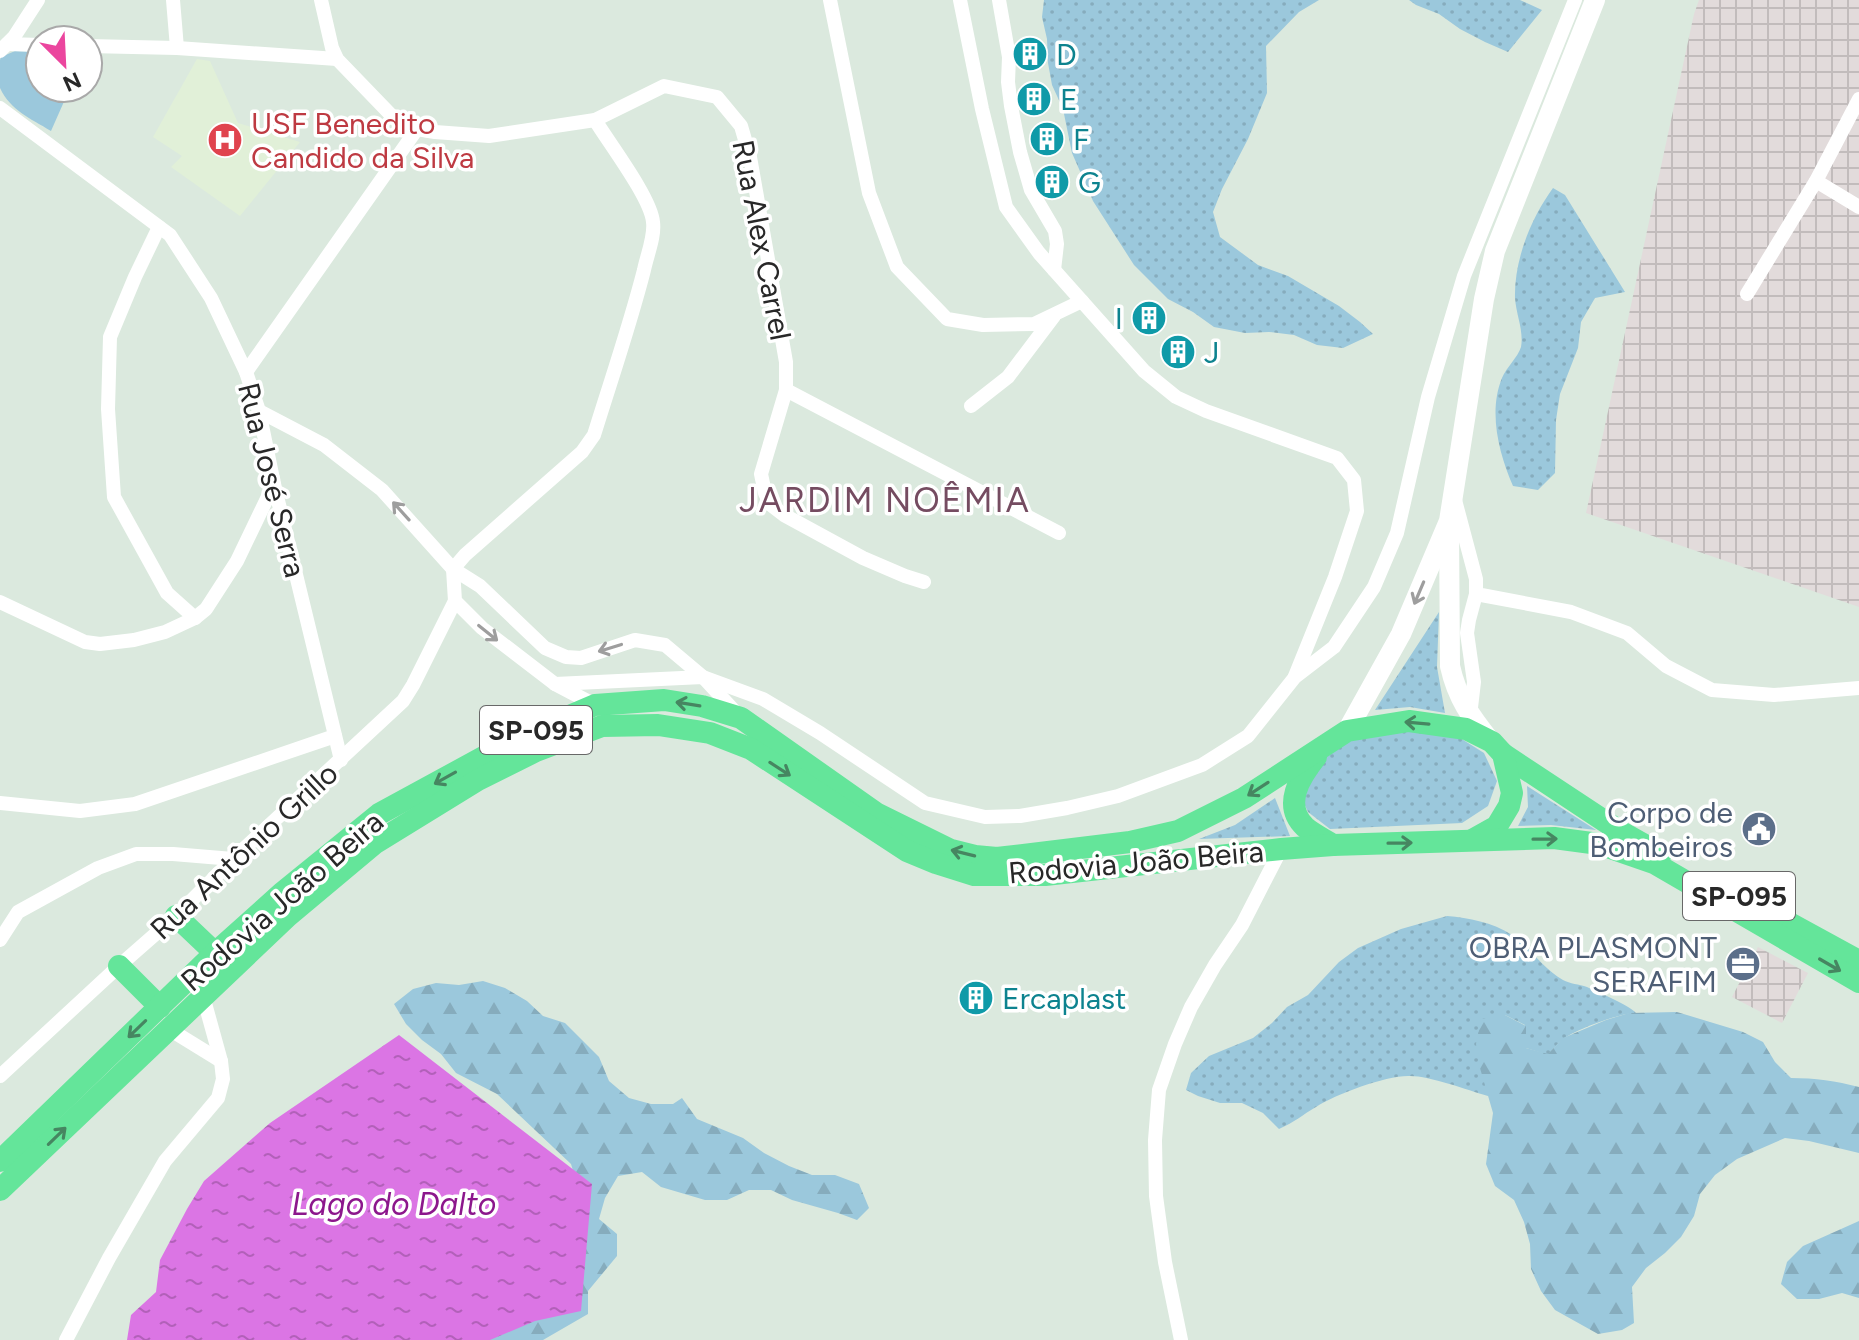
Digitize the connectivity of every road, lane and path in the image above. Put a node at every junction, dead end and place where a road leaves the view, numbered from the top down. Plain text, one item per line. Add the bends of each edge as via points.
1 (38, 0) edge
2 (173, 0) edge
3 (321, 0) edge
4 (830, 0) edge
5 (960, 0) edge
6 (999, 0) edge
7 (1575, 0) edge
8 (1595, 0) edge
9 (24, 46) edge
10 (104, 46) edge
11 (4, 48) edge
12 (177, 48) junction
13 (337, 59) junction
14 (1859, 99) edge
15 (0, 108) edge
16 (595, 120) junction
17 (417, 129) junction
18 (1816, 181) junction
19 (1859, 207) edge
20 (159, 227) junction
21 (1054, 270) junction
22 (1747, 294) dead end
23 (1082, 301) junction
24 (1057, 313) junction
25 (246, 372) junction
26 (786, 390) junction
27 (971, 406) dead end
28 (259, 411) junction
29 (274, 484) junction
30 (1455, 496) junction
31 (1449, 521) junction
32 (1059, 533) dead end
33 (453, 569) junction
34 (924, 582) dead end
35 (1476, 594) junction
36 (455, 601) junction
37 (0, 602) edge
38 (19, 613) junction
39 (0, 614) edge
40 (195, 618) junction
41 (703, 677) junction
42 (1295, 677) junction
43 (555, 684) junction
44 (1859, 688) edge
45 (595, 705) junction
46 (1470, 716) junction
47 (741, 718) junction
48 (1347, 731) junction
49 (335, 736) junction
50 (1324, 747) junction
51 (1497, 748) junction
52 (341, 760) junction
53 (0, 803) edge
54 (1467, 842) junction
55 (1333, 845) junction
56 (1281, 849) junction
57 (233, 859) junction
58 (176, 916) junction
59 (0, 940) edge
60 (215, 953) junction
61 (1859, 961) edge
62 (119, 966) junction
63 (1859, 982) edge
64 (203, 996) junction
65 (160, 1007) junction
66 (169, 1029) junction
67 (221, 1061) junction
68 (0, 1076) edge
69 (0, 1161) edge
70 (0, 1190) edge
71 (66, 1340) edge
72 (1181, 1340) edge

1 - 11 street
2 - 12 street
3 - 13 street, Rua Alex Carrel
4 - 24 street via 869,193 897,267 947,319 1034,324
5 - 21 street via 1006,207
6 - 21 street via 1017,137 1031,190 1055,231
7 - 42 street via 1464,276 1428,397 1397,533 1374,587 1334,647
8 - 30 main road via 1495,251
9 - 11 street
10 - 12 street
12 - 13 street
13 - 17 street, Rua Alex Carrel via 392,116
14 - 18 street
15 - 20 street, Rua José Serra
16 - 17 street, Rua Alex Carrel via 489,136
16 - 26 street, Rua Alex Carrel via 664,86 717,97 741,126 786,362
16 - 33 street via 653,222 637,296 598,421 582,452
17 - 25 street
18 - 19 street
18 - 22 street
20 - 25 street, Rua José Serra via 170,235 211,298
20 - 40 street via 110,337 114,497 167,593
21 - 23 street
23 - 24 street
23 - 42 street via 1144,371 1176,397 1337,458 1354,480 1357,511
24 - 27 street via 1008,377
25 - 28 street, Rua José Serra
26 - 32 street
26 - 34 street, Rua Alex Carrel via 761,474 771,505 863,558
28 - 29 street, Rua José Serra
33 -> 28 street via 382,490 324,445
29 - 40 street via 237,561
29 - 49 street, Rua José Serra
30 - 31 main road
30 - 35 street
31 - 46 main road via 1450,666
31 -> 48 main road via 1401,634
33 - 36 street
41 -> 33 street via 665,645 635,640 581,658 545,648 480,586
35 - 44 street via 1571,612 1627,633 1666,666 1712,690 1774,695
35 - 46 street via 1467,633 1474,682
36 -> 43 street
36 - 52 street, Rua Antônio Grillo via 403,701
37 - 38 street
38 - 39 street
38 - 40 street via 100,644 165,632
41 - 42 street via 763,699 925,803 985,817 1020,816 1118,796 1202,765 1248,736
41 - 43 street
41 - 47 street
43 - 45 street
47 -> 45 main road, Rodovia João Beira / SP-095 via 664,700
45 -> 60 main road, Rodovia João Beira / SP-095 via 522,736 379,814
46 - 51 main road
50 -> 47 main road, Rodovia João Beira / SP-095 via 1244,798 1178,831 997,858 951,850 876,813
48 - 50 main road, Rodovia João Beira / SP-095
51 -> 48 main road, Rodovia João Beira / SP-095 via 1466,729 1409,721
49 - 52 street, Rua José Serra
49 - 53 street via 135,804 80,811
50 - 55 main road via 1302,774 1294,795 1305,827
51 - 54 main road via 1512,793 1509,806 1497,826
51 - 61 main road, Rodovia João Beira / SP-095 via 1618,830
52 - 57 street, Rua Antônio Grillo
55 -> 54 main road, Rodovia João Beira / SP-095
54 -> 63 main road, SP-095 via 1554,838 1599,844 1654,863
55 - 56 main road, Rodovia João Beira / SP-095
64 -> 56 main road, Rodovia João Beira / SP-095 via 374,844 478,780 602,726 658,725 710,733 751,749 907,851 974,875 1045,875
56 - 72 street via 1191,1007 1159,1090 1156,1196
57 - 58 street, Rua Antônio Grillo
57 - 59 street via 136,854 98,868 18,912
58 - 60 main road
58 - 62 street, Rua Antônio Grillo
60 - 65 main road, Rodovia João Beira / SP-095
62 - 65 main road
62 - 68 street, Rua Antônio Grillo
64 - 66 main road, Rodovia João Beira / SP-095
64 - 67 street
65 -> 69 main road, Rodovia João Beira / SP-095
66 - 67 street
70 -> 66 main road, Rodovia João Beira / SP-095
67 - 71 street via 218,1098 165,1161

